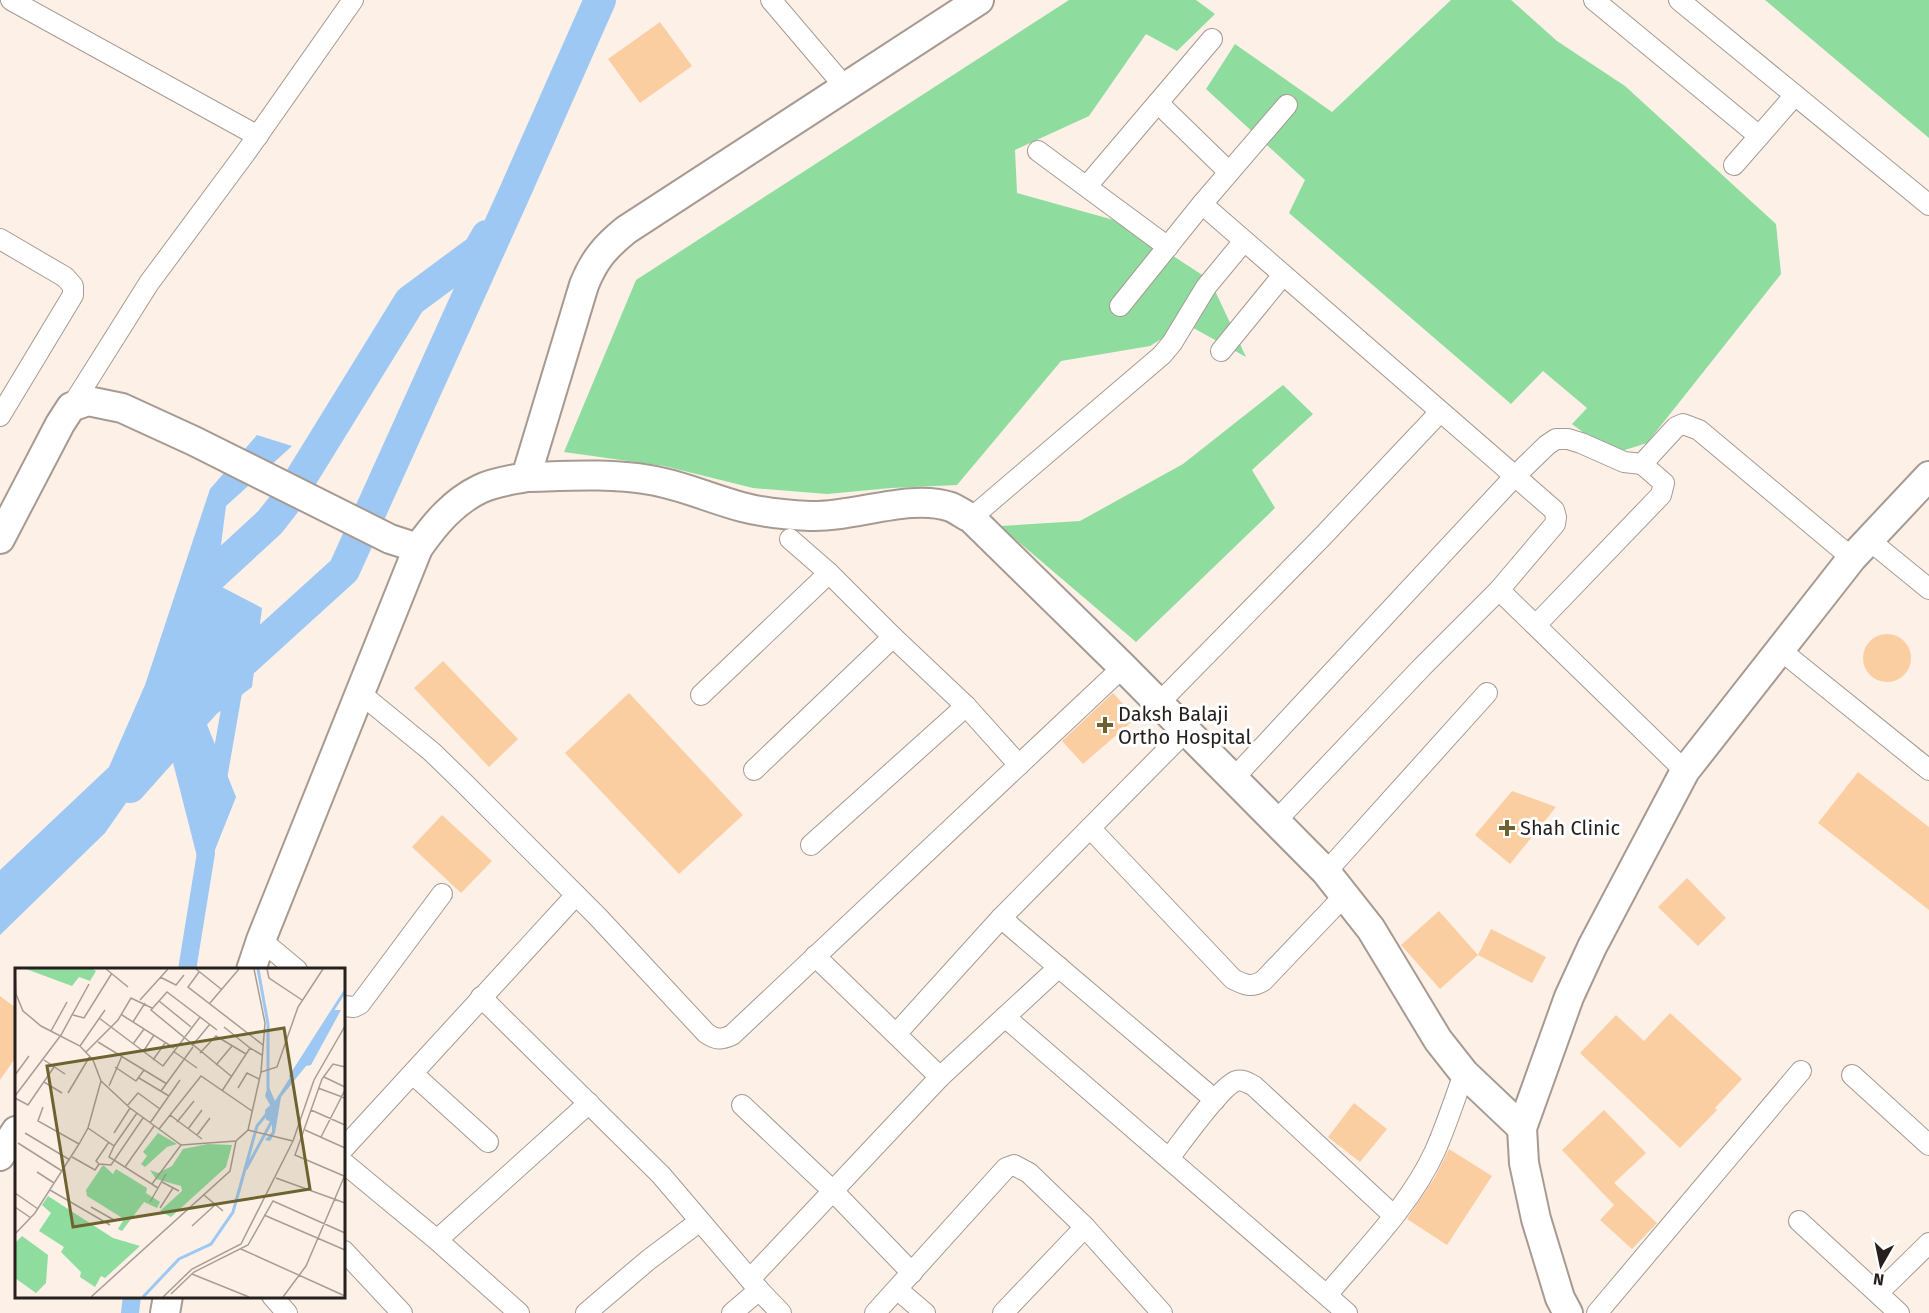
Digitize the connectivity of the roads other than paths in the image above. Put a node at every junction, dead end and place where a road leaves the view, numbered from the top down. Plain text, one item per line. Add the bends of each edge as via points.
1 (11, 0) edge
2 (353, 0) edge
3 (771, 0) edge
4 (980, 0) edge
5 (1594, 0) edge
6 (1678, 0) edge
7 (1212, 39) dead end
8 (845, 87) junction
9 (1795, 95) junction
10 (1158, 103) junction
11 (1287, 105) dead end
12 (258, 136) junction
13 (1759, 136) junction
14 (1038, 151) dead end
15 (1734, 165) dead end
16 (1230, 172) junction
17 (1087, 186) junction
18 (1202, 204) junction
19 (1929, 205) edge
20 (0, 239) edge
21 (1245, 242) junction
22 (1168, 247) junction
23 (1282, 275) junction
24 (1120, 306) dead end
25 (1221, 351) dead end
26 (71, 406) junction
27 (1440, 412) junction
28 (0, 416) edge
29 (1642, 464) junction
30 (1929, 476) edge
31 (526, 477) junction
32 (1514, 477) junction
33 (971, 518) junction
34 (0, 539) edge
35 (790, 539) dead end
36 (418, 548) junction
37 (1860, 549) junction
38 (829, 573) junction
39 (1929, 589) edge
40 (1499, 590) junction
41 (1536, 626) junction
42 (893, 637) junction
43 (1779, 649) junction
44 (1123, 667) junction
45 (360, 693) junction
46 (1487, 693) dead end
47 (701, 695) dead end
48 (1159, 703) junction
49 (966, 706) junction
50 (1186, 731) junction
51 (1019, 765) junction
52 (754, 770) dead end
53 (1929, 770) edge
54 (1685, 771) junction
55 (1233, 779) junction
56 (1275, 822) junction
57 (1090, 828) junction
58 (811, 846) dead end
59 (1326, 872) junction
60 (442, 894) dead end
61 (576, 895) junction
62 (1345, 895) junction
63 (1001, 918) junction
64 (261, 940) junction
65 (815, 956) junction
66 (1059, 967) junction
67 (251, 968) edge
68 (296, 968) edge
69 (481, 997) junction
70 (345, 1006) edge
71 (1005, 1017) junction
72 (896, 1034) junction
73 (1801, 1071) dead end
74 (1464, 1073) junction
75 (413, 1074) junction
76 (1852, 1075) dead end
77 (940, 1077) junction
78 (1215, 1100) junction
79 (589, 1103) junction
80 (742, 1104) dead end
81 (1522, 1128) junction
82 (15, 1133) edge
83 (488, 1142) dead end
84 (1929, 1145) edge
85 (345, 1147) edge
86 (0, 1156) edge
87 (1169, 1158) junction
88 (345, 1164) edge
89 (833, 1191) junction
90 (1393, 1215) junction
91 (700, 1221) junction
92 (1799, 1221) dead end
93 (1085, 1227) junction
94 (438, 1240) junction
95 (1929, 1243) edge
96 (345, 1252) edge
97 (912, 1273) junction
98 (754, 1284) junction
99 (897, 1290) junction
100 (1878, 1293) junction
101 (1327, 1296) junction
102 (168, 1298) edge
103 (274, 1298) edge
104 (1154, 1310) edge
105 (165, 1313) edge
106 (287, 1313) edge
107 (402, 1313) edge
108 (519, 1313) edge
109 (586, 1313) edge
110 (732, 1313) edge
111 (781, 1313) edge
112 (876, 1313) edge
113 (925, 1313) edge
114 (1003, 1313) edge
115 (1347, 1313) edge
116 (1568, 1313) edge
117 (1597, 1313) edge
118 (1899, 1313) edge

1 - 12 street
2 - 12 street
3 - 8 street
4 - 8 street
5 - 13 street
6 - 9 street
7 - 10 street
8 - 31 street via 626,230 602,252 584,285
9 - 13 street
9 - 19 street
10 - 16 street
10 - 17 street
11 - 16 street
12 - 26 street via 149,283
13 - 15 street
14 - 17 street
16 - 18 street
17 - 22 street
18 - 21 street
18 - 22 street
20 - 28 street via 65,277 73,286 73,295
21 - 23 street
21 - 33 street via 1206,287 1162,355
22 - 24 street
23 - 25 street
23 - 27 street
26 - 34 street
26 - 36 street via 88,401 112,405 194,441 390,539
27 - 32 street
27 - 48 street
29 - 32 street via 1624,462 1568,439 1556,439
29 - 37 street via 1676,427 1692,426
29 - 41 street via 1664,483 1661,495
30 - 37 street
31 - 33 street via 597,475 649,479 742,507 783,514 813,516 928,504 950,507
31 - 36 street via 481,489 454,506
32 - 40 street via 1554,510 1556,517 1550,531
32 - 55 street
33 - 44 street
35 - 38 street
36 - 45 street
37 - 39 street
37 - 43 street
38 - 42 street
38 - 47 street
40 - 41 street
40 - 56 street
41 - 54 street
42 - 49 street
42 - 52 street
43 - 53 street
43 - 54 street
44 - 48 street
44 - 51 street
45 - 61 street via 432,752
45 - 64 street
46 - 59 street
48 - 50 street
49 - 51 street
49 - 58 street
50 - 55 street
50 - 57 street
51 - 65 street
54 - 81 street via 1569,997
55 - 56 street
56 - 59 street
57 - 62 street via 1233,979 1244,985 1254,986 1263,981
57 - 63 street
59 - 62 street
60 - 70 street via 360,1004
61 - 65 street via 715,1039 732,1035
61 - 69 street
62 - 74 street via 1371,928 1438,1040
63 - 66 street
63 - 72 street
64 - 67 street
64 - 68 street
65 - 72 street
66 - 71 street
66 - 78 street
69 - 75 street
69 - 79 street
71 - 77 street
71 - 87 street
72 - 77 street
73 - 117 street
74 - 81 street
74 - 90 street via 1435,1152
75 - 83 street
75 - 85 street
76 - 84 street
77 - 89 street
78 - 87 street
78 - 90 street via 1236,1082 1254,1086
79 - 91 street via 661,1175
79 - 94 street
80 - 89 street
81 - 116 street via 1524,1164 1536,1219
82 - 86 street
87 - 101 street
88 - 94 street
89 - 97 street
89 - 98 street
90 - 101 street
91 - 98 street
91 - 109 street
92 - 100 street
93 - 97 street via 1029,1173 1014,1165 1006,1168
93 - 104 street
93 - 114 street
94 - 108 street
95 - 100 street
96 - 107 street
97 - 99 street
98 - 110 street
98 - 111 street
99 - 112 street
99 - 113 street
100 - 118 street
101 - 115 street
102 - 105 street
103 - 106 street

